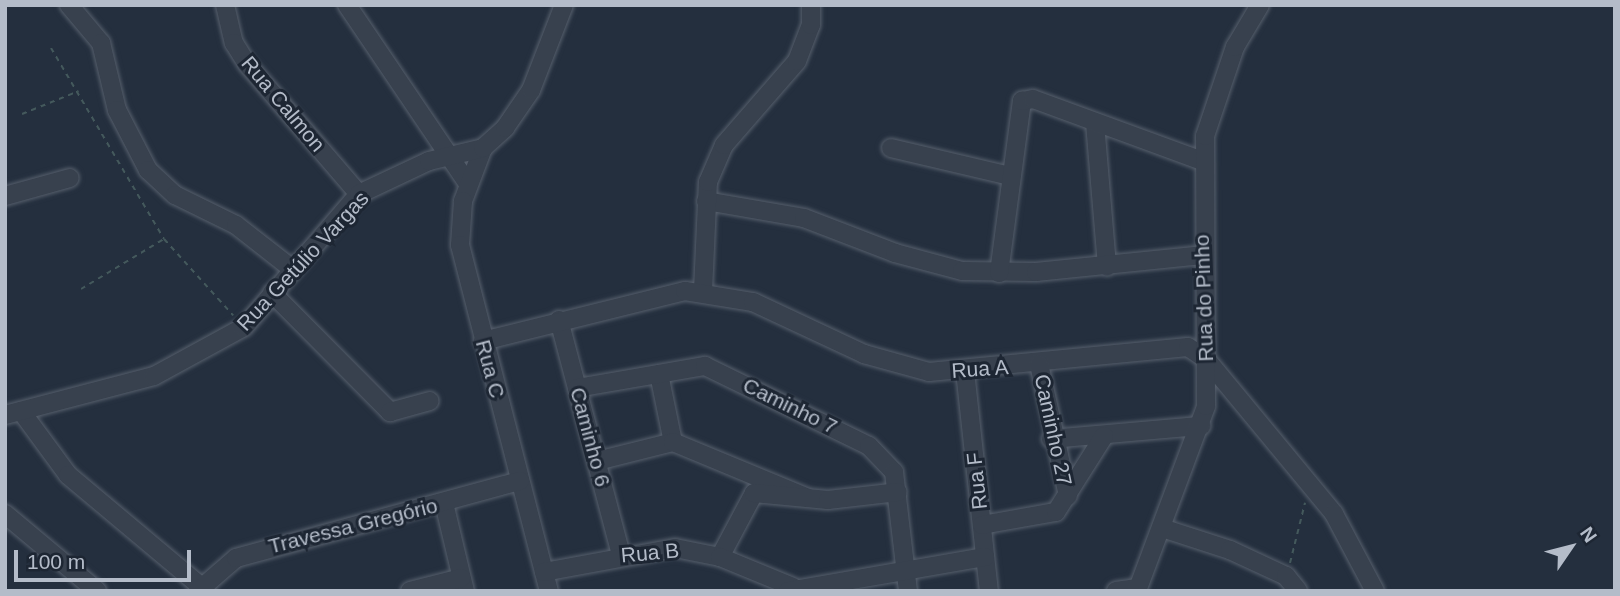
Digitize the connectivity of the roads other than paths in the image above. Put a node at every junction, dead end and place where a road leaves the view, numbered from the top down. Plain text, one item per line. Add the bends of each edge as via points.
1 (69, 5) edge
2 (225, 5) edge
3 (347, 5) edge
4 (564, 5) edge
5 (811, 5) edge
6 (1260, 5) edge
7 (1095, 123) junction
8 (483, 148) junction
9 (891, 148) dead end
10 (450, 155) junction
11 (1202, 161) junction
12 (1010, 176) junction
13 (71, 178) dead end
14 (468, 184) junction
15 (359, 194) junction
16 (5, 196) edge
17 (706, 201) junction
18 (1202, 256) junction
19 (1107, 266) junction
20 (290, 268) junction
21 (999, 273) junction
22 (702, 291) junction
23 (272, 293) junction
24 (563, 319) junction
25 (483, 341) junction
26 (1206, 359) junction
27 (1039, 364) junction
28 (965, 371) junction
29 (659, 374) junction
30 (582, 388) junction
31 (430, 401) dead end
32 (13, 413) edge
33 (1201, 426) junction
34 (1104, 436) junction
35 (1051, 439) junction
36 (673, 442) junction
37 (597, 461) junction
38 (520, 481) junction
39 (898, 492) junction
40 (1068, 496) junction
41 (808, 498) junction
42 (444, 503) junction
43 (5, 514) edge
44 (982, 525) junction
45 (1163, 527) junction
46 (621, 554) junction
47 (720, 557) junction
48 (985, 557) junction
49 (906, 571) junction
50 (544, 572) junction
51 (746, 573) junction
52 (463, 584) edge
53 (202, 589) edge
54 (791, 589) edge
55 (1138, 589) edge
56 (97, 591) edge
57 (410, 591) edge
58 (549, 591) edge
59 (751, 591) edge
60 (908, 591) edge
61 (989, 591) edge
62 (1116, 591) edge
63 (1298, 591) edge
64 (1375, 591) edge

1 - 20 street via 101,43 117,110 148,170 175,195 236,225
2 - 15 street, Rua Calmon via 234,43 247,64
3 - 10 street
4 - 8 street via 525,101
5 - 17 street via 805,46 724,145
6 - 11 street, Rua do Pinho via 1217,94
7 - 11 street
7 - 12 street via 1033,99 1022,101
7 - 19 street
8 - 10 street, Rua Getúlio Vargas
8 - 14 street, Rua C
9 - 12 street
10 - 14 street
10 - 15 street, Rua Getúlio Vargas
11 - 18 street, Rua do Pinho
12 - 21 street
13 - 16 street
14 - 25 street, Rua C via 460,245
15 - 20 street, Rua Getúlio Vargas
17 - 21 street via 804,218 935,265
17 - 22 street
18 - 19 street
18 - 26 street, Rua do Pinho
19 - 21 street
20 - 23 street, Rua Getúlio Vargas
22 - 24 street, Rua A via 644,296
22 - 28 street, Rua A via 753,302 891,365
23 - 31 street via 390,412
23 - 32 street, Rua Getúlio Vargas via 244,327 153,376
24 - 25 street, Rua A
24 - 30 street, Caminho 6
25 - 38 street, Rua C
26 - 27 street, Rua A via 1178,346
26 - 33 street, Rua do Pinho
26 - 64 street, Rua A via 1338,520
27 - 28 street, Rua A
27 - 35 street, Caminho 27
28 - 44 street, Rua F
29 - 30 street, Caminho 7
29 - 36 street
29 - 39 street, Caminho 7 via 705,366 789,405 878,452 890,464
30 - 37 street, Caminho 6
32 - 53 street via 68,475
33 - 34 street
33 - 45 street, Rua do Pinho
34 - 35 street
34 - 40 street
35 - 40 street, Caminho 27
36 - 37 street
36 - 41 street
37 - 46 street, Caminho 6
38 - 42 street, Travessa Gregório
38 - 50 street, Rua C
39 - 41 street
39 - 49 street, Caminho 7
40 - 44 street via 1048,516
41 - 47 street via 754,493
42 - 52 street
42 - 53 street, Travessa Gregório via 236,558
43 - 56 street
44 - 48 street, Rua F
45 - 55 street, Rua do Pinho
45 - 63 street via 1286,576
46 - 47 street, Rua B via 675,548
46 - 50 street, Rua B
47 - 51 street, Rua B
48 - 49 street
48 - 61 street, Rua F
49 - 54 street
49 - 60 street, Caminho 7
50 - 58 street, Rua C
51 - 54 street, Rua B
51 - 59 street
52 - 57 street
55 - 62 street

